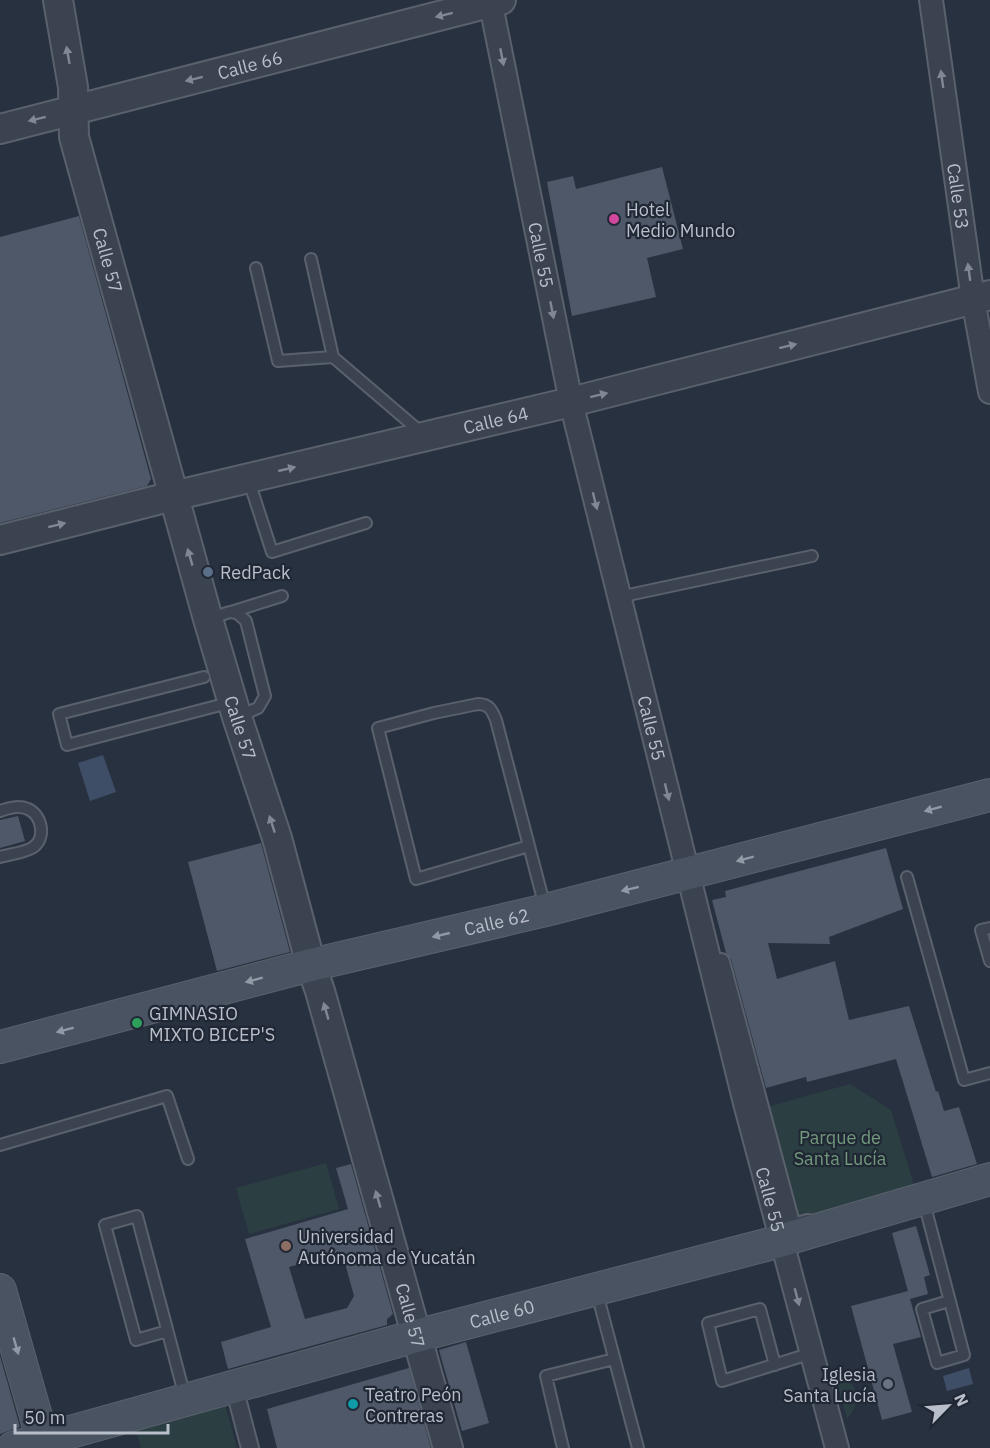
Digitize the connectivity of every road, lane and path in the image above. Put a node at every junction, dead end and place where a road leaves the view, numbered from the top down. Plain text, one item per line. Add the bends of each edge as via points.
1 (58, 0) edge
2 (931, 0) edge
3 (494, 1) edge
4 (73, 110) junction
5 (0, 129) edge
6 (311, 259) dead end
7 (256, 268) dead end
8 (981, 297) edge
9 (333, 357) junction
10 (990, 392) edge
11 (571, 402) junction
12 (426, 436) junction
13 (248, 478) junction
14 (173, 496) junction
15 (366, 523) dead end
16 (0, 540) edge
17 (812, 556) dead end
18 (282, 597) dead end
19 (619, 597) junction
20 (219, 616) junction
21 (204, 677) dead end
22 (235, 710) junction
23 (990, 795) edge
24 (0, 811) edge
25 (529, 846) junction
26 (0, 857) edge
27 (907, 877) dead end
28 (692, 889) junction
29 (546, 910) junction
30 (990, 928) edge
31 (990, 961) edge
32 (311, 965) junction
33 (0, 1047) edge
34 (990, 1073) edge
35 (0, 1145) edge
36 (188, 1159) dead end
37 (990, 1167) edge
38 (990, 1179) edge
39 (990, 1191) edge
40 (926, 1210) junction
41 (784, 1247) junction
42 (0, 1290) edge
43 (597, 1295) junction
44 (949, 1301) junction
45 (167, 1330) junction
46 (416, 1339) junction
47 (812, 1353) junction
48 (614, 1359) junction
49 (775, 1365) junction
50 (235, 1393) junction
51 (185, 1395) junction
52 (40, 1441) edge
53 (0, 1442) edge
54 (250, 1448) edge
55 (448, 1448) edge
56 (563, 1448) edge
57 (638, 1448) edge
58 (837, 1448) edge

4 -> 1 street, Calle 57 via 73,87
8 -> 2 street, Calle 53
3 -> 4 street, Calle 66
3 -> 11 street, Calle 55
4 -> 5 street, Calle 66
4 - 14 street, Calle 57 via 74,137
6 - 9 lane
7 - 9 lane via 278,361
8 - 10 street, Calle 53
11 -> 8 street, Calle 64
9 - 12 lane
11 - 12 street, Calle 64
11 -> 19 street, Calle 55
13 -> 12 street, Calle 64
13 - 14 street, Calle 64
13 - 15 lane via 272,552
16 -> 14 street, Calle 64
20 -> 14 street, Calle 57
17 - 19 lane
18 - 20 lane
19 -> 28 street, Calle 55
20 - 22 street, Calle 57
21 - 22 lane via 59,714 67,745
32 -> 22 street, Calle 57 via 277,838
23 -> 28 main road, Calle 62
24 - 26 lane via 16,807 29,810 38,818 42,831 32,848
25 - 25 lane via 492,709 478,704 378,728 416,879
25 - 29 lane
27 - 34 lane via 964,1080
28 -> 29 main road, Calle 62
28 - 37 street via 790,1223 797,1226
28 - 41 street, Calle 55
28 - 46 street via 770,1229 766,1234 429,1322
29 -> 32 main road, Calle 62
30 - 31 lane via 981,930
32 -> 33 main road, Calle 62
46 -> 32 street, Calle 57
35 - 36 lane via 167,1096
38 - 41 main road, Calle 60
39 - 40 street
40 - 41 street
40 - 44 lane
41 - 43 main road, Calle 60
41 -> 47 street, Calle 55
42 -> 52 main road
43 - 46 main road, Calle 60
43 - 48 lane
44 - 44 lane via 964,1355 937,1363 922,1309
45 - 45 lane via 137,1216 105,1225 136,1340
45 - 51 lane
46 - 50 main road, Calle 60
46 - 51 street
46 - 55 street, Calle 57
47 - 49 lane
47 - 58 street, Calle 55
48 - 56 lane via 546,1376
48 - 57 lane
49 - 49 lane via 722,1381 708,1323 760,1309
50 - 51 main road, Calle 60
50 - 52 street
50 - 54 street
51 - 52 main road, Calle 60
52 - 53 street

